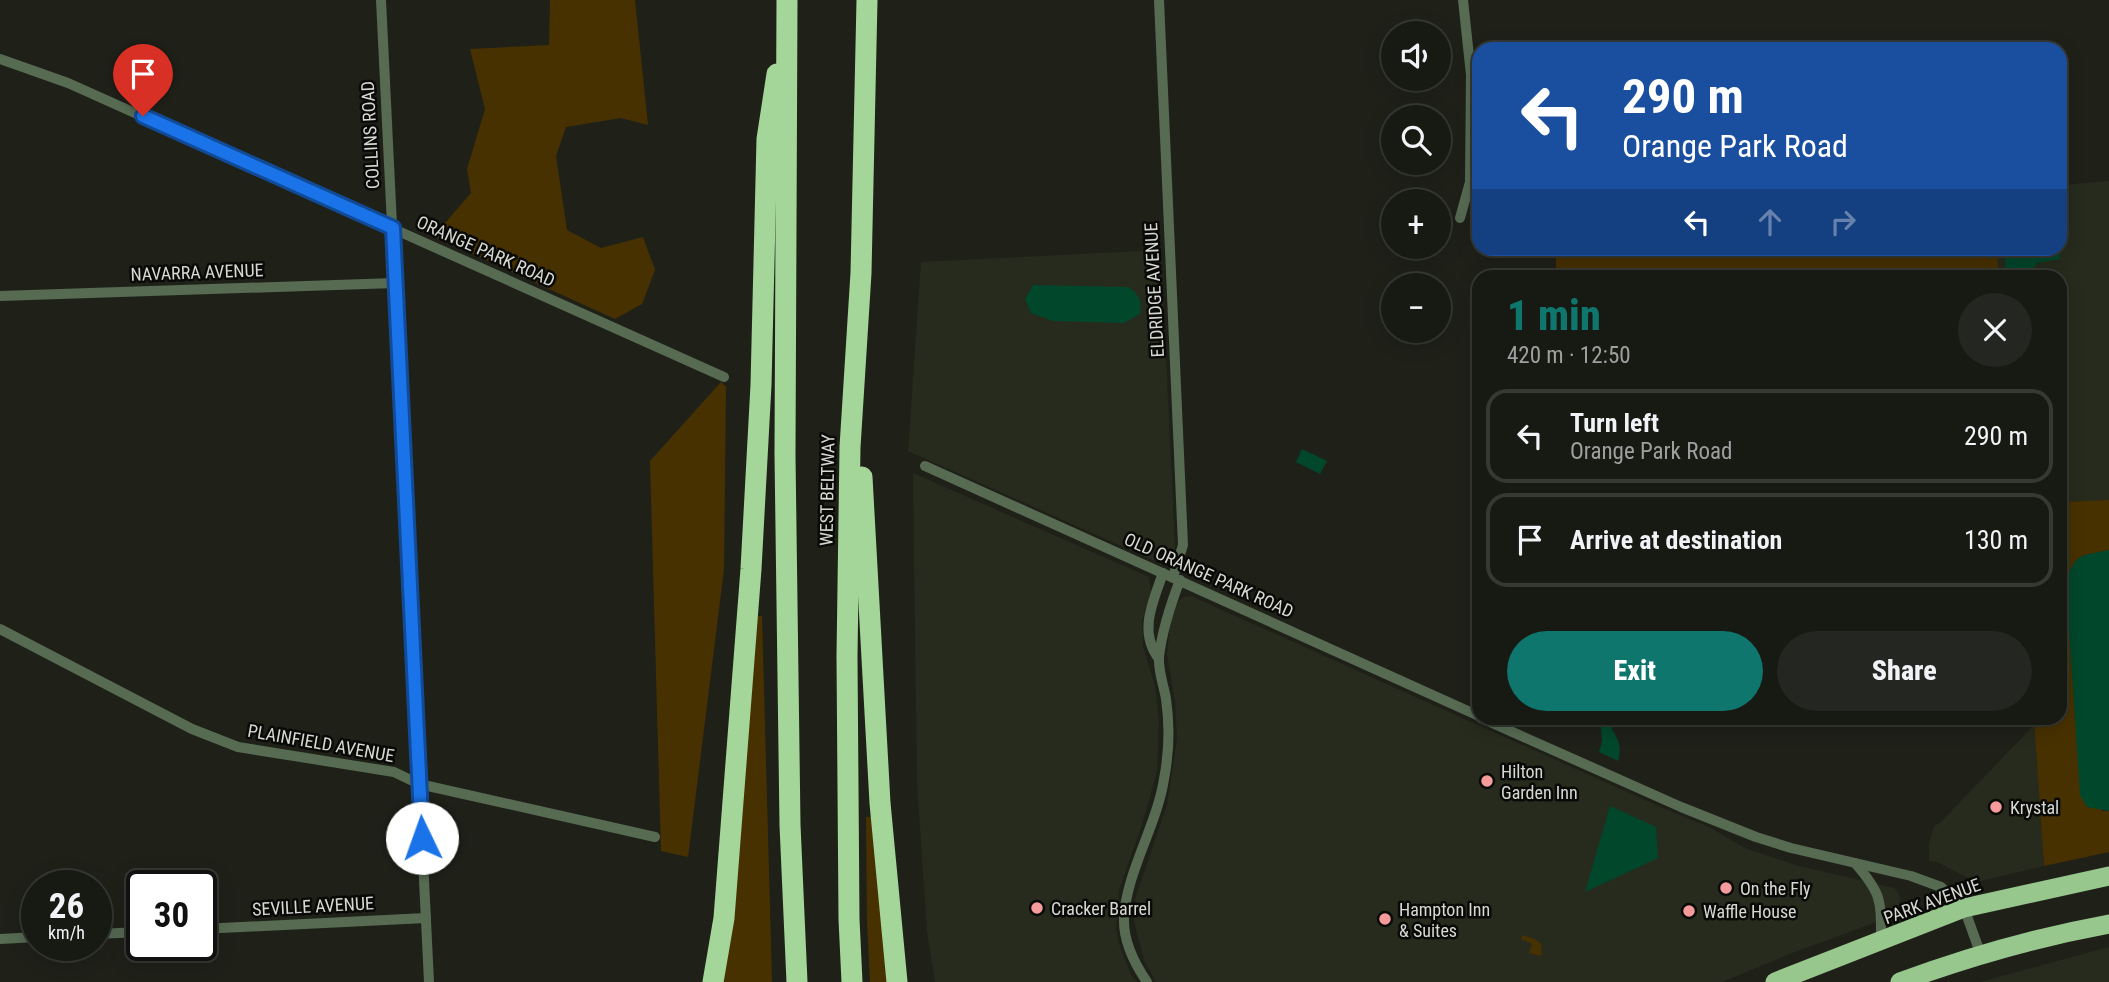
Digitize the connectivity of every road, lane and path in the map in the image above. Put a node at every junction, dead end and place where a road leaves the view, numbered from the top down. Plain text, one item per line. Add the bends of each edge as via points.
1 (381, 0) edge
2 (867, 0) edge
3 (1159, 0) edge
4 (1464, 0) edge
5 (787, 9) edge
6 (0, 59) edge
7 (1460, 218) dead end
8 (393, 228) junction
9 (395, 283) junction
10 (0, 296) edge
11 (856, 363) junction
12 (724, 377) dead end
13 (925, 466) dead end
14 (1172, 577) junction
15 (0, 629) edge
16 (1159, 659) junction
17 (1472, 713) edge
18 (1498, 725) edge
19 (419, 784) junction
20 (655, 836) dead end
21 (1855, 863) junction
22 (2109, 876) edge
23 (1964, 908) junction
24 (426, 918) junction
25 (2109, 924) edge
26 (217, 928) edge
27 (21, 938) edge
28 (0, 939) edge
29 (1881, 942) junction
30 (1981, 955) junction
31 (429, 982) edge
32 (713, 982) edge
33 (797, 982) edge
34 (852, 982) edge
35 (897, 982) edge
36 (1147, 982) edge
37 (1775, 982) edge
38 (1900, 982) edge

1 - 8 street, COLLINS ROAD
2 - 11 highway, WEST BELTWAY
3 - 14 street, ELDRIDGE AVENUE via 1183,545
4 - 7 street via 1471,75 1470,182
5 - 32 highway via 766,139 761,385 751,569 724,918
5 - 33 highway via 785,455
6 - 8 street, ORANGE PARK ROAD via 68,83
8 - 9 street, COLLINS ROAD
8 - 12 street, ORANGE PARK ROAD
9 - 10 street, NAVARRA AVENUE
9 - 19 street, COLLINS ROAD
11 - 34 highway, WEST BELTWAY via 847,656
11 - 35 highway via 880,803
13 - 14 street, OLD ORANGE PARK ROAD
14 - 16 street
14 - 16 street via 1149,616 1152,651
14 - 17 street, OLD ORANGE PARK ROAD
15 - 19 street, PLAINFIELD AVENUE via 191,729 238,747 394,772
16 - 36 street via 1168,750 1159,803 1124,918 1131,953
18 - 21 street, OLD ORANGE PARK ROAD via 1756,837
19 - 20 street, PLAINFIELD AVENUE
19 - 24 street, COLLINS ROAD
21 - 23 street, OLD ORANGE PARK ROAD via 1941,887
21 - 29 street via 1874,885 1879,900
22 - 23 highway, PARK AVENUE
23 - 29 highway, PARK AVENUE
23 - 30 street
24 - 26 street, SEVILLE AVENUE
24 - 31 street, COLLINS ROAD
25 - 30 highway
27 - 28 street
29 - 37 highway, PARK AVENUE
30 - 38 highway

